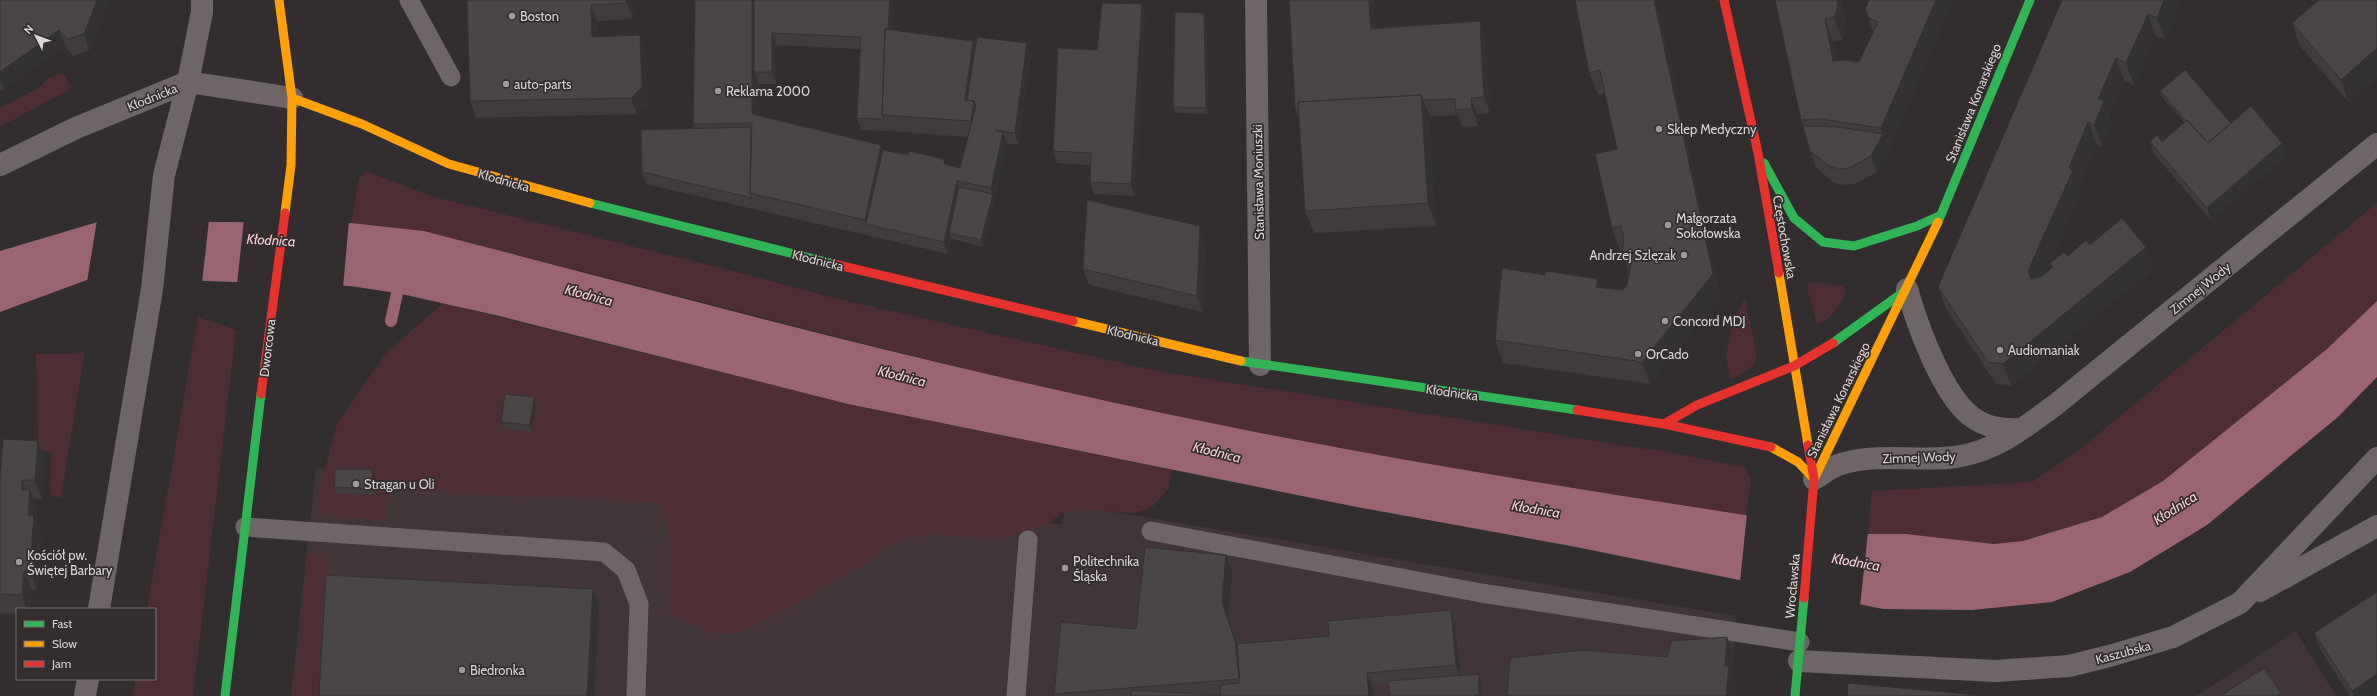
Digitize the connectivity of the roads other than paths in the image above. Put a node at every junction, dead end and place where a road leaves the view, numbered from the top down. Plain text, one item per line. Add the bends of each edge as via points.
1 (202, 0) edge
2 (278, 0) edge
3 (409, 0) edge
4 (1256, 0) edge
5 (1724, 0) edge
6 (2030, 0) edge
7 (451, 77) dead end
8 (188, 82) junction
9 (292, 98) junction
10 (2377, 144) edge
11 (1758, 153) junction
12 (0, 166) edge
13 (1941, 215) junction
14 (1907, 289) junction
15 (1260, 365) junction
16 (1794, 366) junction
17 (1664, 424) junction
18 (2021, 429) junction
19 (2377, 458) edge
20 (1814, 479) junction
21 (2377, 526) edge
22 (245, 527) junction
23 (1151, 531) dead end
24 (1028, 540) dead end
25 (2240, 603) junction
26 (99, 608) edge
27 (1799, 651) junction
28 (88, 680) edge
29 (85, 696) edge
30 (225, 696) edge
31 (636, 696) edge
32 (1016, 696) edge
33 (1796, 696) edge

1 - 8 street via 202,12
2 - 9 street, Dworcowa
3 - 7 lane
4 - 15 street, Stanisława Moniuszki
5 - 11 street, Częstochowska
6 - 13 street, Stanisława Konarskiego
8 - 9 street, Kłodnicka
8 - 12 street, Kłodnicka via 76,128
8 - 26 street via 164,175 152,288
9 - 15 street, Kłodnicka via 362,124 448,164 536,189 865,272
9 - 22 street, Dworcowa via 291,165
10 - 18 street, Zimnej Wody via 2054,406
11 - 13 street via 1794,218 1823,242 1854,246 1917,226
11 - 16 street, Częstochowska
13 - 14 street, Stanisława Konarskiego
14 - 16 street, Stanisława Konarskiego via 1824,350
14 - 18 street via 1917,324 1963,409 1972,417 1992,427 2002,430
14 - 20 street, Stanisława Konarskiego
15 - 17 street, Kłodnicka
16 - 17 street via 1697,405
16 - 20 street, Częstochowska
17 - 20 street, Kłodnicka via 1778,449 1798,462
18 - 20 street, Zimnej Wody via 2003,443 1986,450 1956,457 1853,461 1836,466
19 - 25 street, Kaszubska
20 - 27 street, Wrocławska
21 - 25 street
22 - 30 street, Dworcowa
22 - 31 lane via 604,552 626,570 639,604
23 - 27 lane
24 - 32 lane
25 - 27 street, Kaszubska via 2173,637 2068,666 1995,671
27 - 33 street, Wrocławska
28 - 29 street

